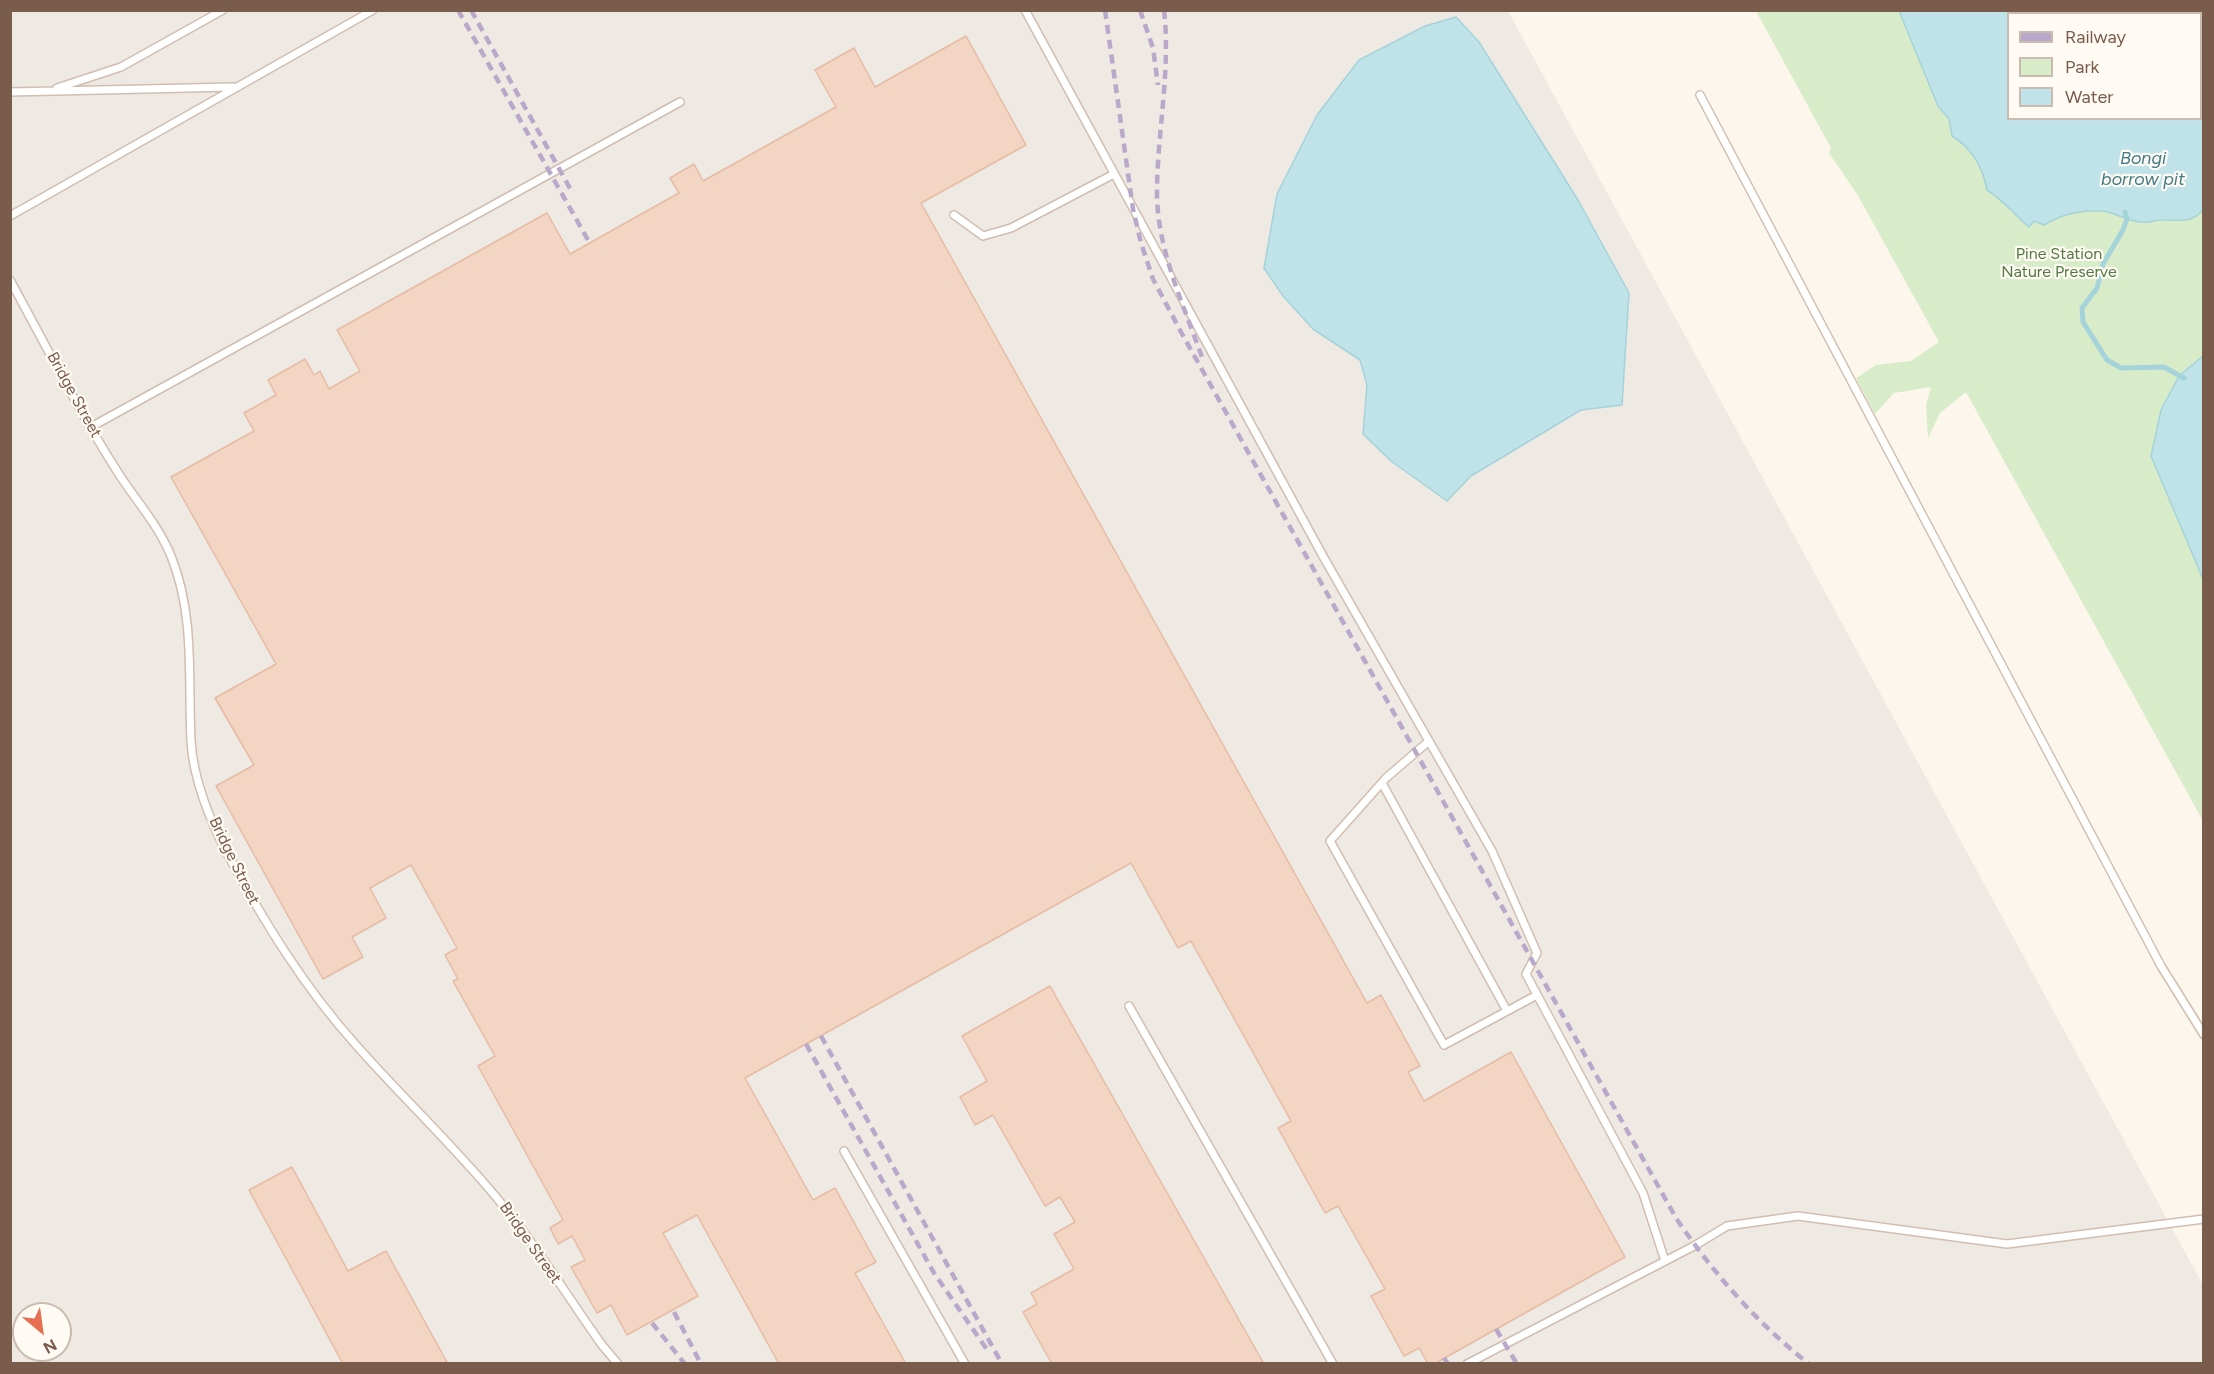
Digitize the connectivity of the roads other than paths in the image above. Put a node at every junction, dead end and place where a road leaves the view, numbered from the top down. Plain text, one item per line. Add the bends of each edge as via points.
1 (223, 10) edge
2 (374, 10) edge
3 (1025, 10) edge
4 (236, 87) junction
5 (10, 92) edge
6 (46, 92) junction
7 (1700, 95) dead end
8 (680, 102) dead end
9 (1114, 174) junction
10 (954, 215) dead end
11 (10, 216) edge
12 (10, 280) edge
13 (91, 427) junction
14 (1429, 741) junction
15 (1382, 783) junction
16 (1537, 995) junction
17 (1129, 1006) dead end
18 (1507, 1011) junction
19 (2204, 1035) edge
20 (844, 1150) dead end
21 (2204, 1219) edge
22 (1665, 1261) junction
23 (618, 1364) edge
24 (965, 1364) edge
25 (1333, 1364) edge
26 (1467, 1364) edge

1 - 6 lane via 121,67
2 - 4 lane
3 - 9 lane
4 - 6 lane
4 - 11 lane
5 - 6 lane
7 - 19 lane via 2161,966
8 - 13 lane
9 - 10 lane via 1011,228 983,236
9 - 14 lane
12 - 13 lane, Bridge Street
13 - 23 lane, Bridge Street via 117,472 151,518 171,556 186,606 194,767 225,850 293,966 336,1022 438,1129 498,1199
14 - 15 lane
14 - 16 lane via 1492,850 1536,953 1526,974
15 - 18 lane
15 - 18 lane via 1330,841 1444,1045
16 - 18 lane
16 - 22 lane via 1643,1193
17 - 25 lane
20 - 24 lane
21 - 22 lane via 2007,1244 1798,1216 1727,1226
22 - 26 lane

